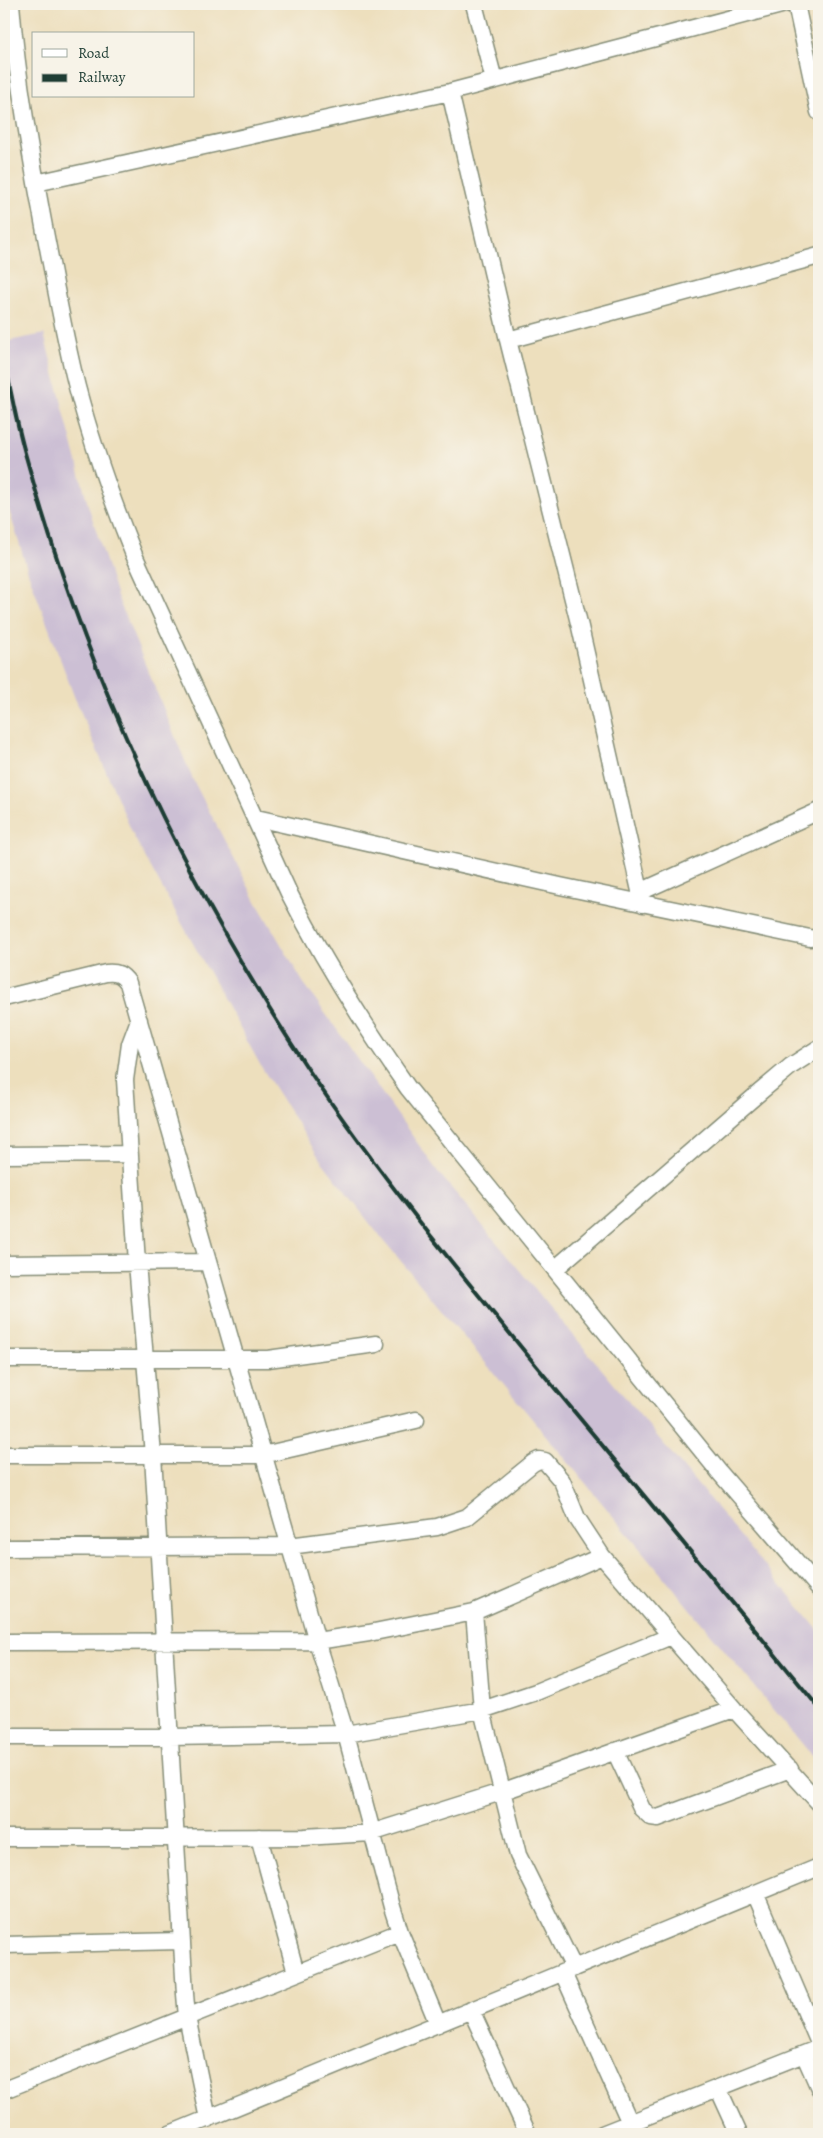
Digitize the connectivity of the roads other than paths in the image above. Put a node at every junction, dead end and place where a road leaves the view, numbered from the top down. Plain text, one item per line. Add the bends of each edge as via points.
1 (11, 4) edge
2 (474, 4) edge
3 (785, 4) edge
4 (796, 4) edge
5 (494, 80) junction
6 (450, 92) junction
7 (819, 112) edge
8 (36, 183) junction
9 (819, 256) edge
10 (508, 340) junction
11 (819, 811) edge
12 (256, 818) junction
13 (641, 898) junction
14 (810, 938) dead end
15 (4, 998) edge
16 (139, 1020) junction
17 (819, 1048) edge
18 (130, 1154) junction
19 (4, 1155) edge
20 (208, 1262) junction
21 (136, 1263) junction
22 (4, 1264) edge
23 (555, 1269) junction
24 (376, 1344) dead end
25 (4, 1359) edge
26 (146, 1359) junction
27 (236, 1359) junction
28 (416, 1420) dead end
29 (4, 1455) edge
30 (153, 1455) junction
31 (263, 1455) junction
32 (289, 1546) junction
33 (159, 1547) junction
34 (4, 1548) edge
35 (602, 1556) junction
36 (819, 1588) edge
37 (474, 1612) junction
38 (671, 1636) junction
39 (164, 1641) junction
40 (317, 1641) junction
41 (4, 1642) edge
42 (734, 1709) junction
43 (482, 1710) junction
44 (346, 1734) junction
45 (4, 1737) edge
46 (169, 1737) junction
47 (615, 1751) junction
48 (790, 1769) junction
49 (501, 1792) junction
50 (819, 1802) edge
51 (371, 1833) junction
52 (259, 1837) junction
53 (4, 1838) edge
54 (175, 1838) junction
55 (819, 1867) edge
56 (756, 1894) junction
57 (400, 1932) junction
58 (182, 1941) junction
59 (4, 1945) edge
60 (568, 1970) junction
61 (296, 1973) junction
62 (471, 2010) junction
63 (187, 2016) junction
64 (438, 2024) junction
65 (819, 2043) edge
66 (819, 2048) edge
67 (804, 2054) junction
68 (718, 2088) junction
69 (819, 2088) edge
70 (4, 2090) edge
71 (208, 2119) junction
72 (633, 2129) edge
73 (170, 2134) edge
74 (528, 2134) edge
75 (602, 2134) edge
76 (739, 2134) edge

1 - 8 street via 16,58
2 - 5 street
3 - 5 street
4 - 7 street
5 - 6 street
6 - 8 street
6 - 10 street
8 - 12 street via 77,388 103,472 134,555
9 - 10 street
10 - 13 street via 580,627
11 - 13 street
12 - 13 street
12 - 23 street via 288,893 384,1053 433,1120
13 - 14 street
15 - 16 street via 116,972 128,983
16 - 18 street via 126,1062
16 - 20 street
17 - 23 street via 791,1066
18 - 19 street
18 - 21 street
20 - 21 street
20 - 27 street
21 - 22 street
21 - 26 street
23 - 36 street via 720,1473
24 - 27 street via 297,1356
25 - 26 street
26 - 27 street
26 - 30 street
27 - 31 street
28 - 31 street
29 - 30 street
30 - 31 street
30 - 33 street
31 - 32 street
32 - 33 street
32 - 35 street via 382,1535 467,1517 539,1460 545,1461 562,1481 577,1518
32 - 40 street
33 - 34 street
33 - 39 street
35 - 37 street
35 - 38 street
37 - 40 street
37 - 43 street
38 - 42 street
38 - 43 street via 536,1692
39 - 40 street
39 - 41 street
39 - 46 street
40 - 44 street
42 - 47 street
42 - 48 street
43 - 44 street
43 - 49 street
44 - 46 street
44 - 51 street
45 - 46 street
46 - 54 street
47 - 48 street via 642,1809 658,1818
47 - 49 street
48 - 50 street
49 - 51 street
49 - 60 street via 518,1855
51 - 52 street
51 - 57 street
52 - 54 street
52 - 61 street
53 - 54 street
54 - 58 street
55 - 56 street
56 - 60 street
56 - 65 street
57 - 61 street
57 - 64 street
58 - 59 street
58 - 63 street
60 - 62 street
60 - 72 street
61 - 63 street
62 - 64 street
62 - 74 street
63 - 70 street
63 - 71 street
64 - 71 street
66 - 67 street
67 - 68 street
67 - 69 street
68 - 72 street
68 - 76 street
71 - 73 street
72 - 75 street

